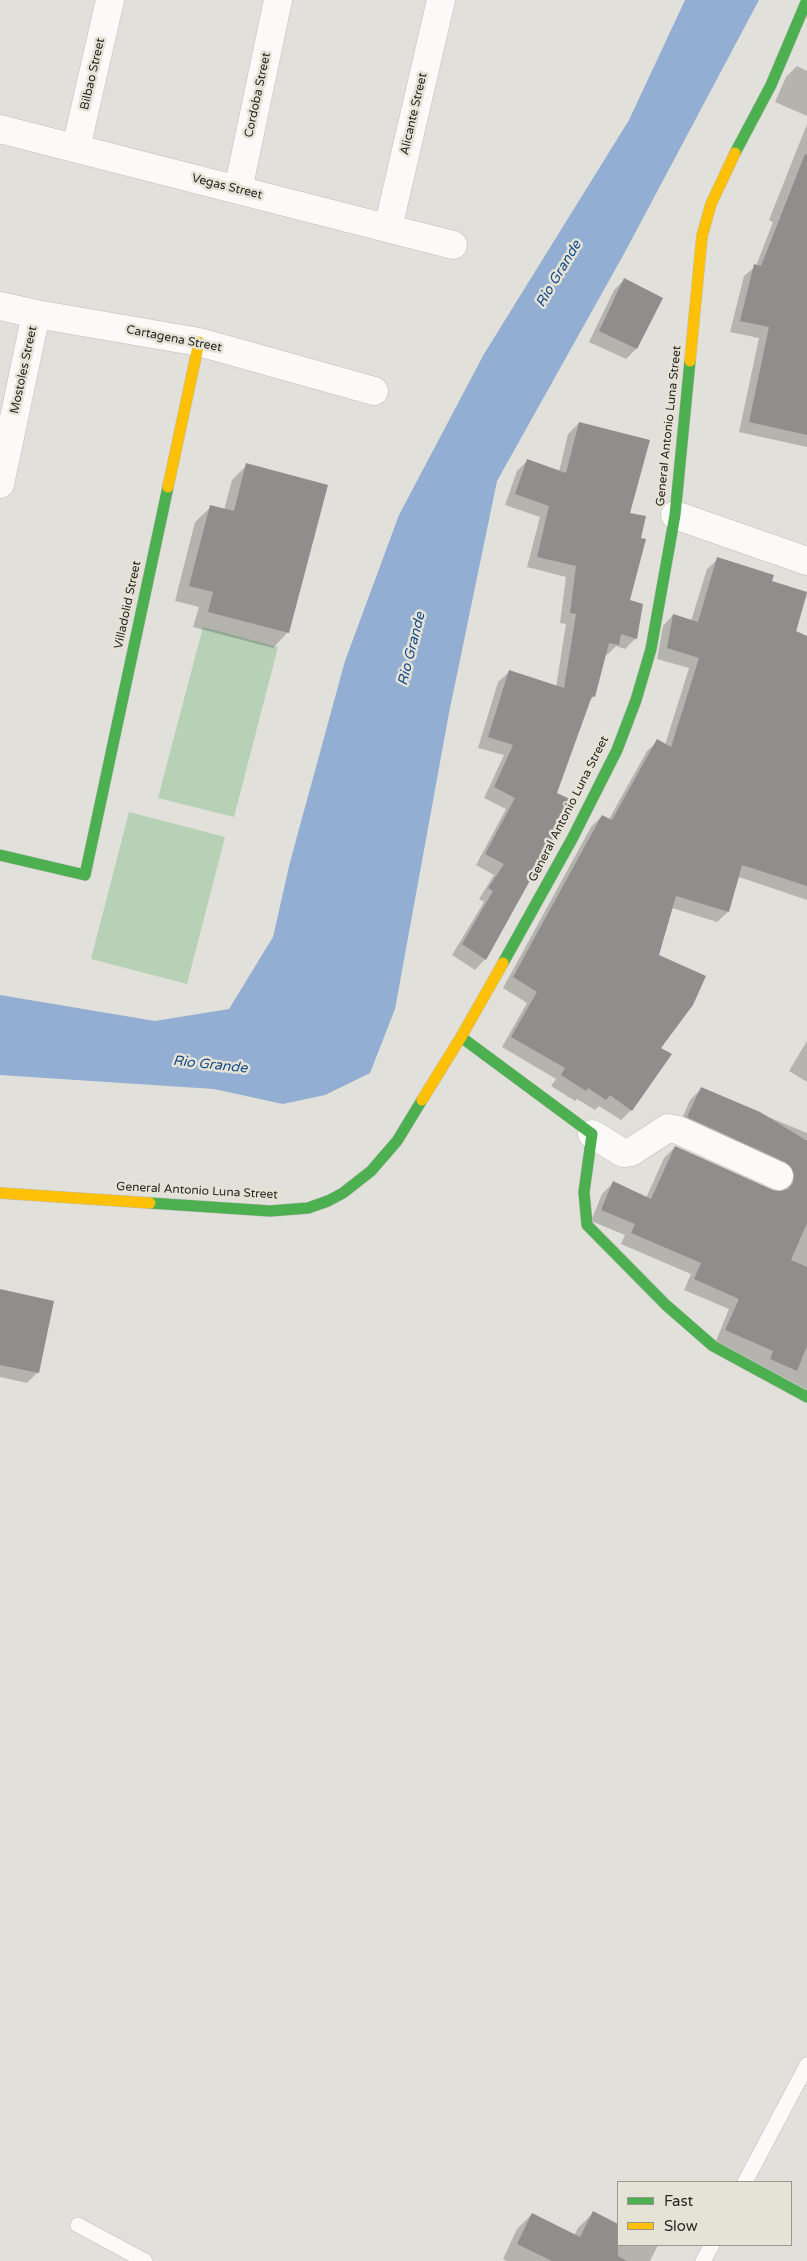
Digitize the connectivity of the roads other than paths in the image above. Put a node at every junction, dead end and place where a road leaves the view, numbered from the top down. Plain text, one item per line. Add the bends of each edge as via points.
1 (110, 0) edge
2 (278, 0) edge
3 (441, 0) edge
4 (807, 0) edge
5 (0, 129) edge
6 (76, 148) junction
7 (238, 190) junction
8 (388, 228) junction
9 (453, 245) dead end
10 (0, 306) edge
11 (36, 314) junction
12 (199, 342) junction
13 (374, 391) dead end
14 (0, 484) edge
15 (675, 515) junction
16 (807, 560) edge
17 (0, 854) edge
18 (461, 1036) junction
19 (592, 1134) junction
20 (779, 1176) dead end
21 (0, 1193) edge
22 (807, 1397) edge
23 (807, 2065) edge
24 (746, 2181) edge
25 (78, 2226) dead end
26 (711, 2246) edge
27 (145, 2261) edge
28 (703, 2261) edge

1 - 6 street, Bilbao Street
2 - 7 street, Cordoba Street
3 - 8 street, Alicante Street
4 - 15 main road, General Antonio Luna Street via 771,85 711,204 702,236
5 - 6 street, Vegas Street
6 - 7 street, Vegas Street
7 - 8 street, Vegas Street
8 - 9 street, Vegas Street
10 - 11 street, Cartagena Street
11 - 12 street, Cartagena Street
11 - 14 street, Mostoles Street
12 - 13 street, Cartagena Street
12 - 17 main road, Villadolid Street via 85,875
15 - 16 street
15 - 18 main road, General Antonio Luna Street via 651,649 617,750 572,838
18 - 19 main road
18 - 21 main road, General Antonio Luna Street via 397,1141 371,1171 343,1193 308,1208 270,1211
19 - 20 street via 623,1153 631,1152 668,1128 678,1130
19 - 22 main road via 584,1192 587,1226 666,1305 713,1346
23 - 24 lane
25 - 27 lane
26 - 28 lane

